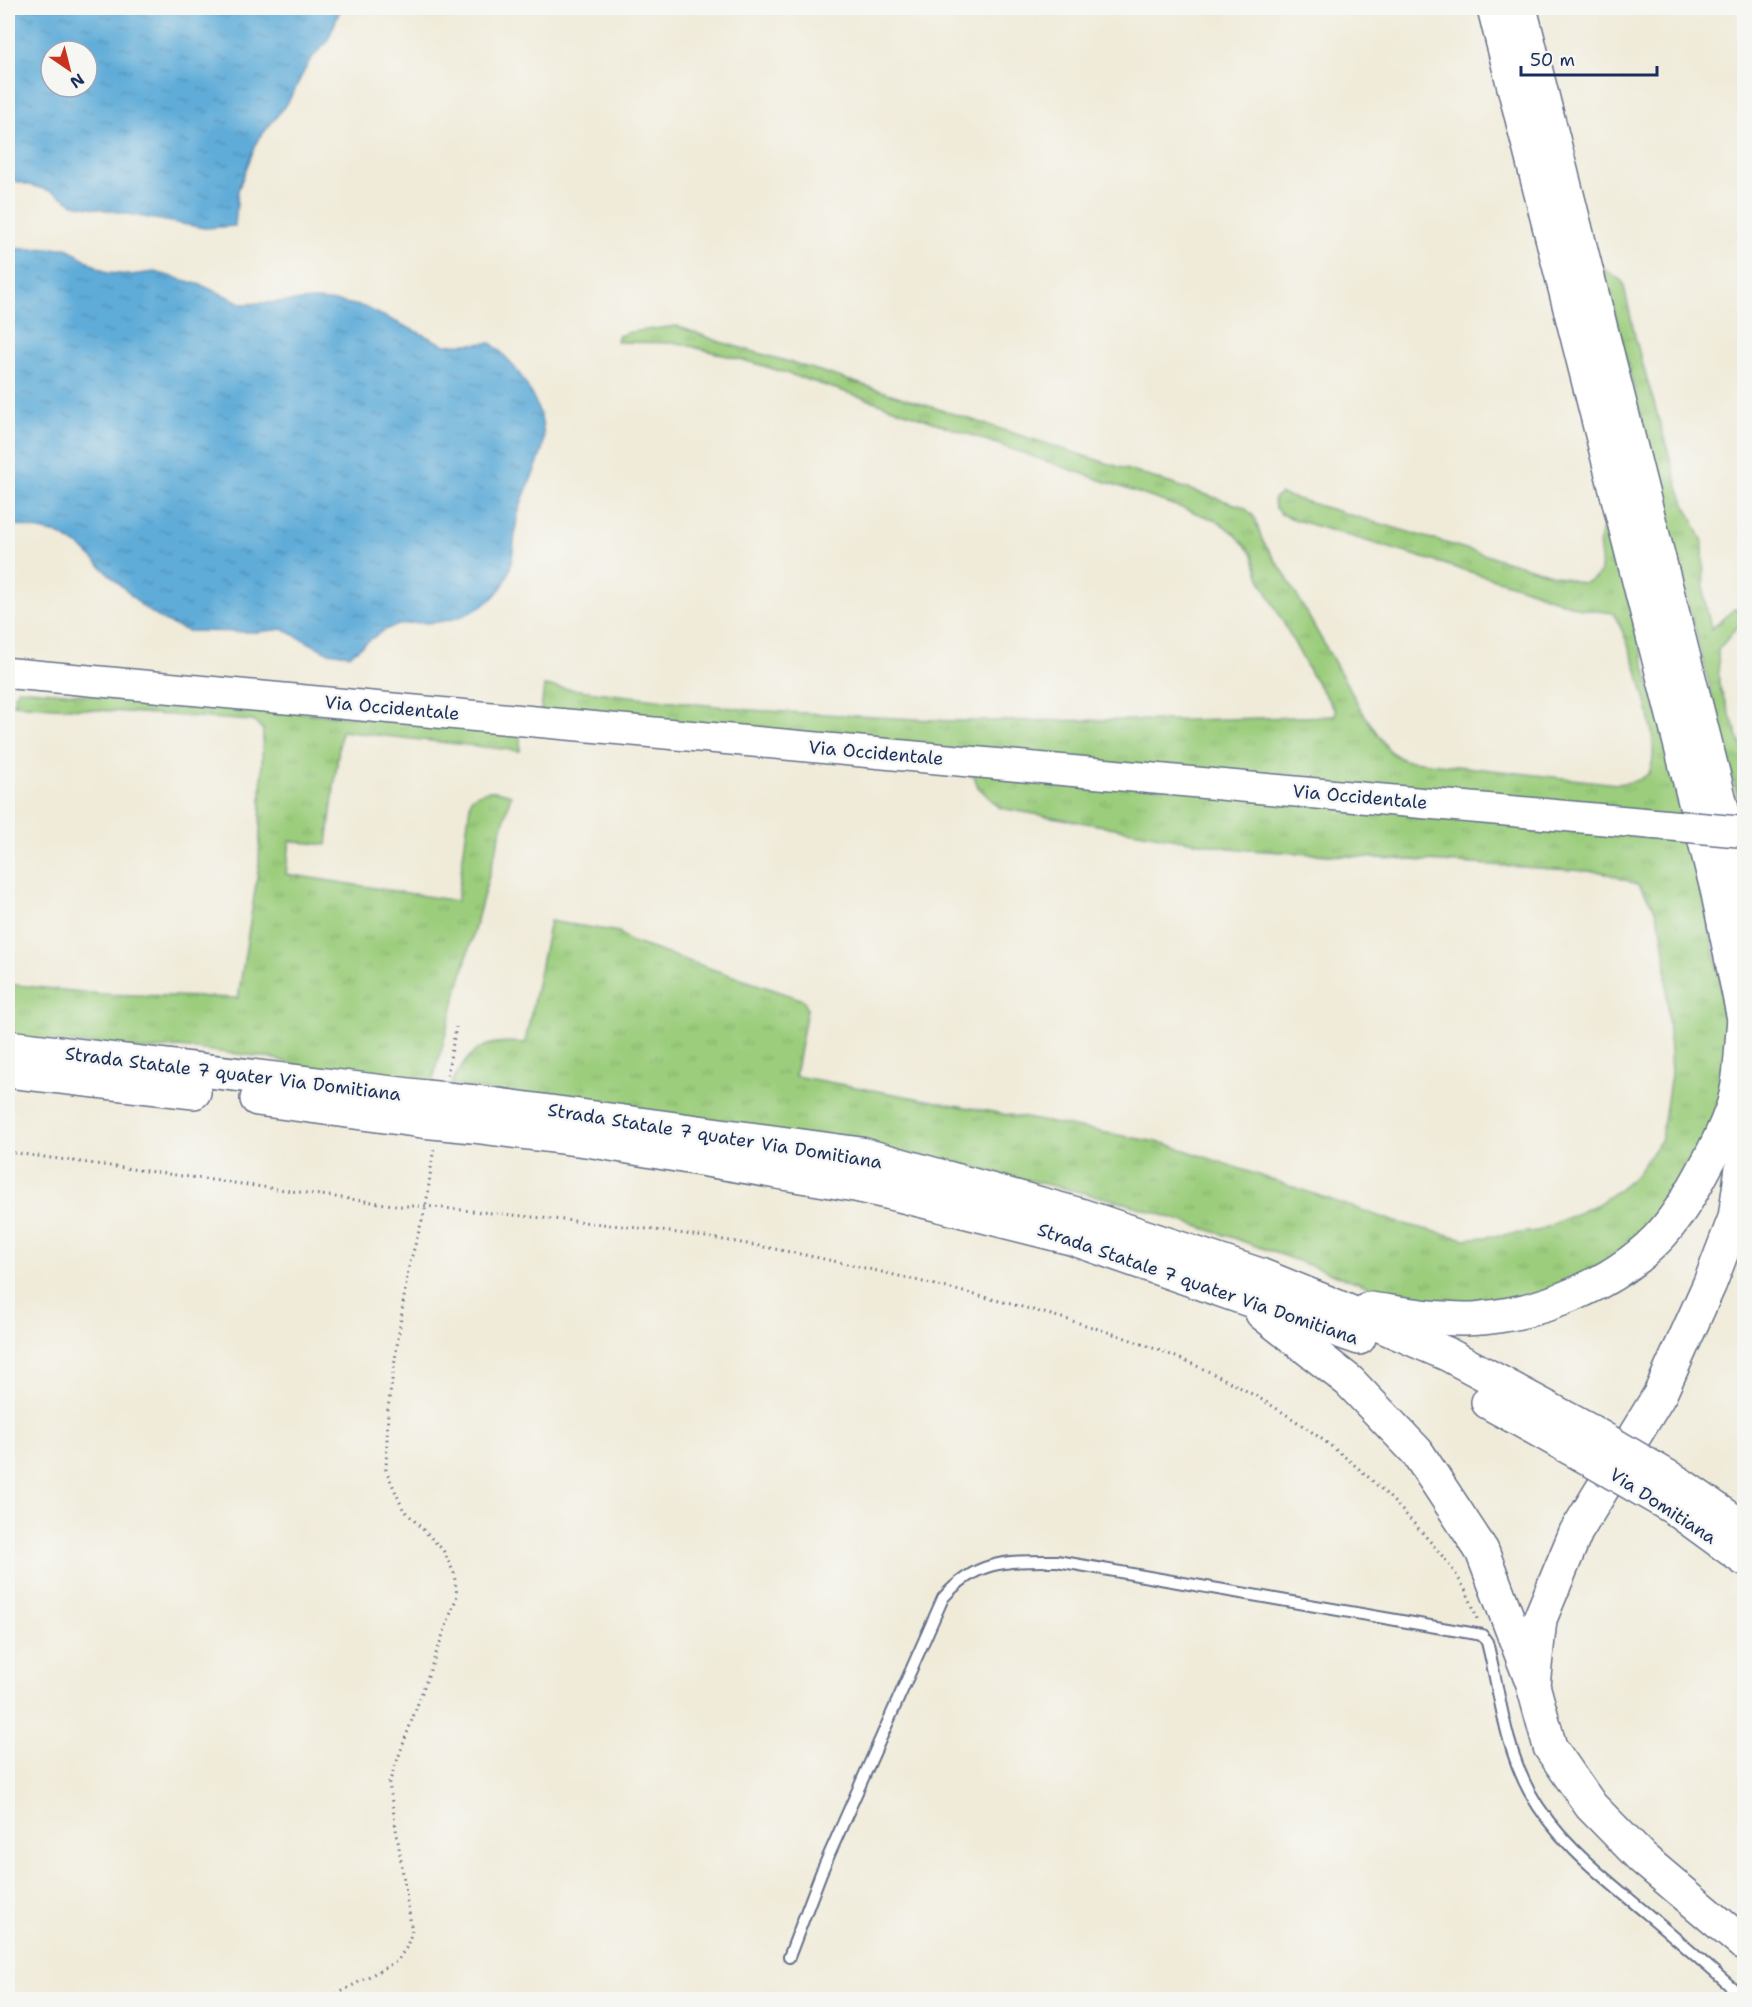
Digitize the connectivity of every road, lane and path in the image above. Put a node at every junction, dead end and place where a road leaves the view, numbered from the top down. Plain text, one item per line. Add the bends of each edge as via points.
1 (1494, 8) edge
2 (1520, 8) edge
3 (8, 673) edge
4 (1744, 832) edge
5 (1744, 896) edge
6 (1744, 1019) edge
7 (8, 1047) edge
8 (8, 1071) edge
9 (424, 1109) junction
10 (475, 1114) junction
11 (8, 1152) edge
12 (1744, 1153) edge
13 (426, 1206) junction
14 (1237, 1294) junction
15 (1331, 1304) junction
16 (1585, 1443) junction
17 (1677, 1496) junction
18 (1744, 1528) edge
19 (1744, 1559) edge
20 (1482, 1635) junction
21 (1533, 1684) junction
22 (1744, 1944) edge
23 (789, 1957) dead end
24 (1744, 1998) edge
25 (326, 2000) edge

1 - 6 highway via 1718,889
2 - 5 highway
3 - 4 street, Via Occidentale, bridge
6 - 15 highway via 1733,1107 1712,1157 1659,1238 1620,1270 1531,1310 1481,1319
7 - 9 highway, Strada Statale 7 quater Via Domitiana
8 - 9 highway, Strada Statale 7 quater Via Domitiana
9 - 10 highway, Strada Statale 7 quater Via Domitiana, bridge
10 - 14 highway, Strada Statale 7 quater Via Domitiana via 593,1141 866,1187 1071,1239
10 - 15 highway, Strada Statale 7 quater Via Domitiana via 861,1154 1080,1215 1260,1275
11 - 13 path via 260,1188
12 - 21 highway via 1735,1218 1710,1283 1660,1394 1576,1532 1540,1619
13 - 20 path via 685,1234 858,1266 1016,1305 1166,1353 1251,1393 1321,1440 1389,1496 1445,1558 1472,1601
13 - 25 path via 408,1270 388,1408 386,1470 404,1509 443,1550 454,1573 457,1596 389,1783 412,1932 397,1961
14 - 16 highway, Strada Statale 7 quater Via Domitiana via 1397,1352
14 - 21 highway via 1349,1381 1417,1452 1482,1551
15 - 16 highway, Strada Statale 7 quater Via Domitiana via 1447,1354
16 - 17 highway, Via Domitiana, bridge
17 - 18 highway, Via Domitiana
17 - 19 highway, Via Domitiana
20 - 23 lane via 1057,1561 1008,1561 976,1569 956,1583 931,1622 821,1873
20 - 24 lane via 1487,1642 1515,1759 1549,1822 1605,1879
21 - 22 highway via 1550,1747 1591,1806 1642,1858

